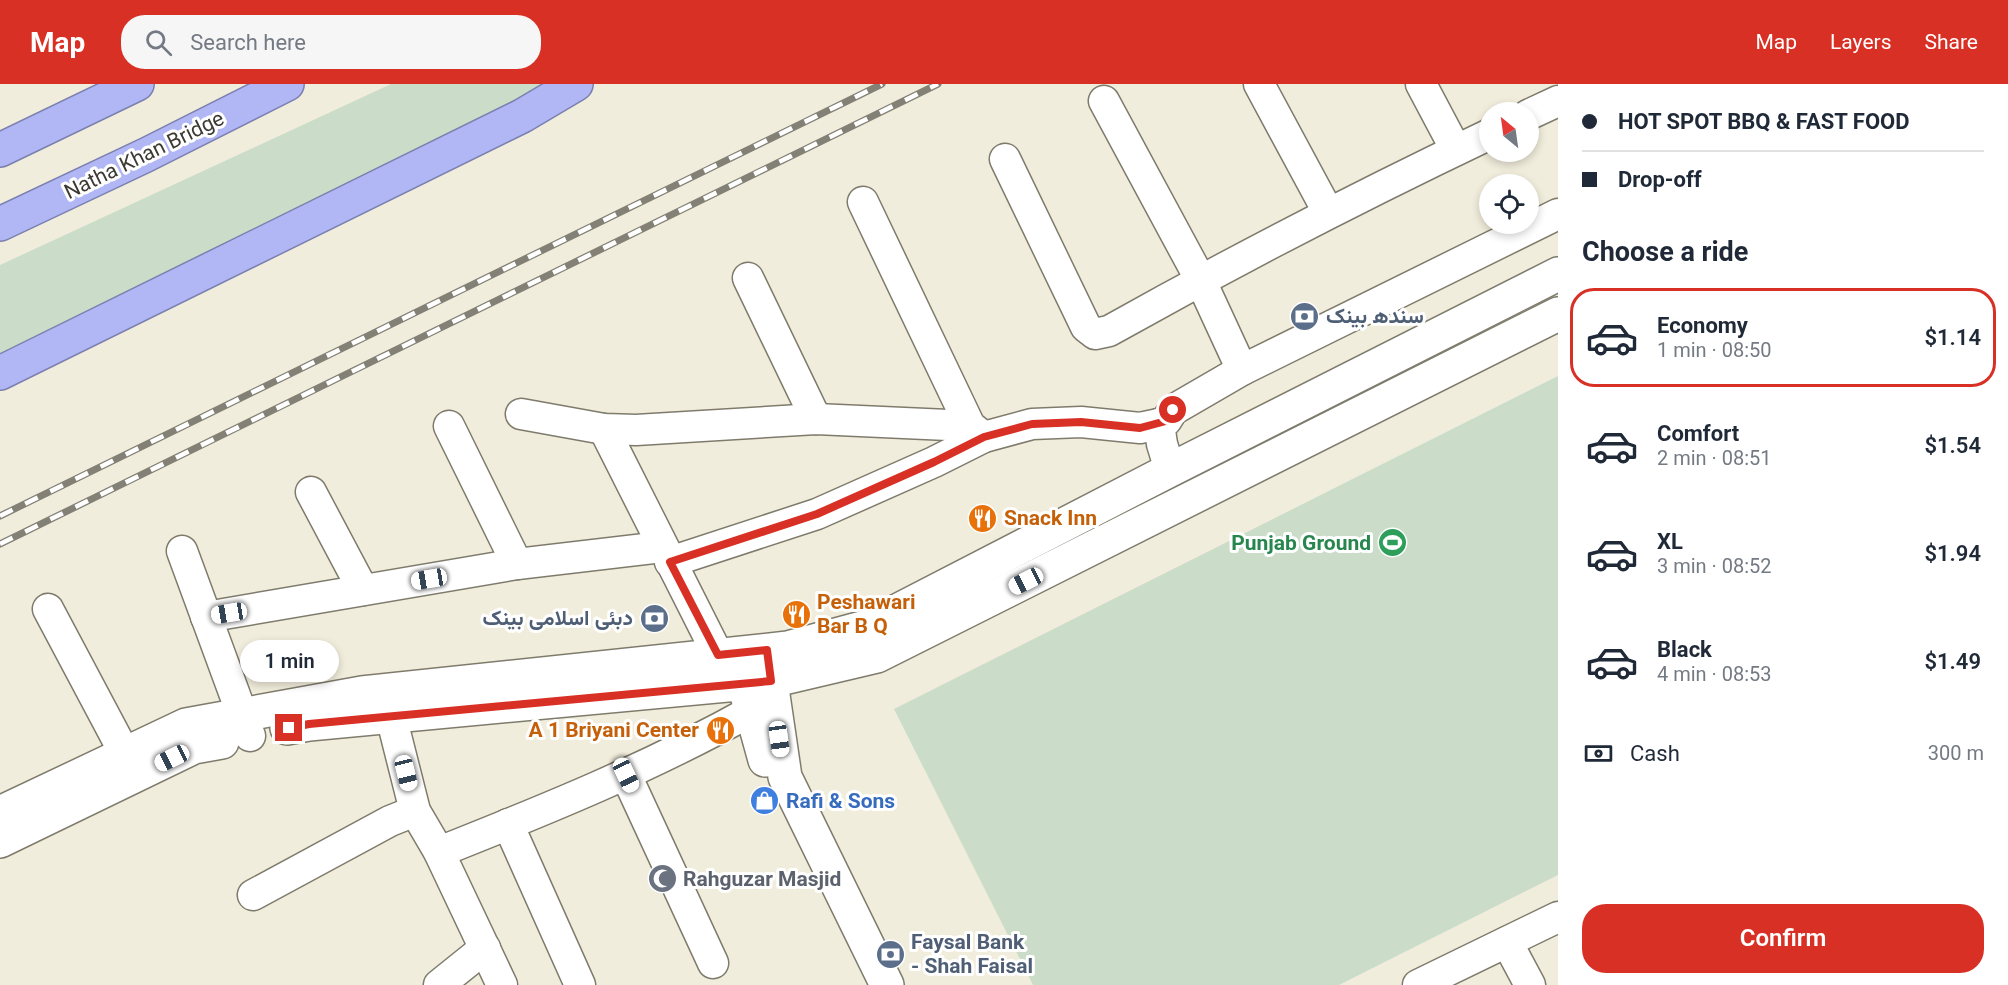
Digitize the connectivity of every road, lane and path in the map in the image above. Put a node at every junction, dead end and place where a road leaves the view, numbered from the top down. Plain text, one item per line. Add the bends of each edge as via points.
1 (137, 84) edge
2 (287, 84) edge
3 (576, 84) edge
4 (1259, 84) edge
5 (1421, 84) edge
6 (1104, 101) dead end
7 (1558, 101) edge
8 (1539, 110) edge
9 (1479, 139) edge
10 (0, 150) edge
11 (1456, 150) junction
12 (1005, 159) dead end
13 (863, 202) dead end
14 (1328, 212) junction
15 (1558, 214) edge
16 (0, 224) edge
17 (1558, 274) edge
18 (747, 278) dead end
19 (1200, 279) junction
20 (1558, 314) edge
21 (1242, 370) junction
22 (0, 373) edge
23 (520, 414) dead end
24 (816, 419) junction
25 (1159, 424) junction
26 (449, 426) dead end
27 (604, 429) junction
28 (977, 431) junction
29 (1170, 470) junction
30 (311, 492) dead end
31 (182, 550) dead end
32 (666, 554) junction
33 (517, 564) junction
34 (363, 590) junction
35 (48, 609) dead end
36 (206, 617) junction
37 (748, 672) junction
38 (391, 716) junction
39 (246, 725) junction
40 (125, 754) junction
41 (626, 775) junction
42 (415, 811) junction
43 (0, 813) edge
44 (508, 824) junction
45 (0, 841) edge
46 (439, 852) junction
47 (253, 895) dead end
48 (1558, 916) edge
49 (1507, 942) junction
50 (484, 948) junction
51 (713, 963) dead end
52 (439, 985) edge
53 (502, 985) edge
54 (580, 985) edge
55 (868, 985) edge
56 (887, 985) edge
57 (1418, 985) edge
58 (1530, 985) edge

1 - 10 highway
2 - 16 highway, Natha Khan Bridge
3 - 22 highway via 522,116
4 - 14 street
5 - 11 street
6 - 19 street
7 - 8 street
9 - 11 street
11 - 14 street
12 - 19 street via 1086,327 1095,334
13 - 28 street
14 - 19 street
15 - 21 street
17 - 29 street
18 - 24 street
19 - 21 street
20 - 37 street via 877,656
21 - 25 street via 1173,410
23 - 27 street
24 - 27 street
24 - 28 street
25 - 28 street via 1140,428 1081,422
25 - 29 street
26 - 33 street
27 - 32 street
28 - 32 street via 934,462 817,514
29 - 37 street via 866,627 788,648
30 - 34 street
31 - 36 street
32 - 33 street
32 - 37 street
33 - 34 street
34 - 36 street
35 - 40 street
36 - 39 street
37 - 38 street
37 - 39 street via 362,693
37 - 41 street via 696,742
37 - 55 street via 770,779
37 - 56 street via 785,777
38 - 39 street
38 - 42 street
39 - 40 street via 186,725
39 - 45 street
40 - 43 street
41 - 44 street
41 - 51 street
42 - 46 street
42 - 47 street
44 - 46 street
44 - 54 street
46 - 50 street
48 - 49 street
49 - 57 street
49 - 58 street
50 - 52 street
50 - 53 street

